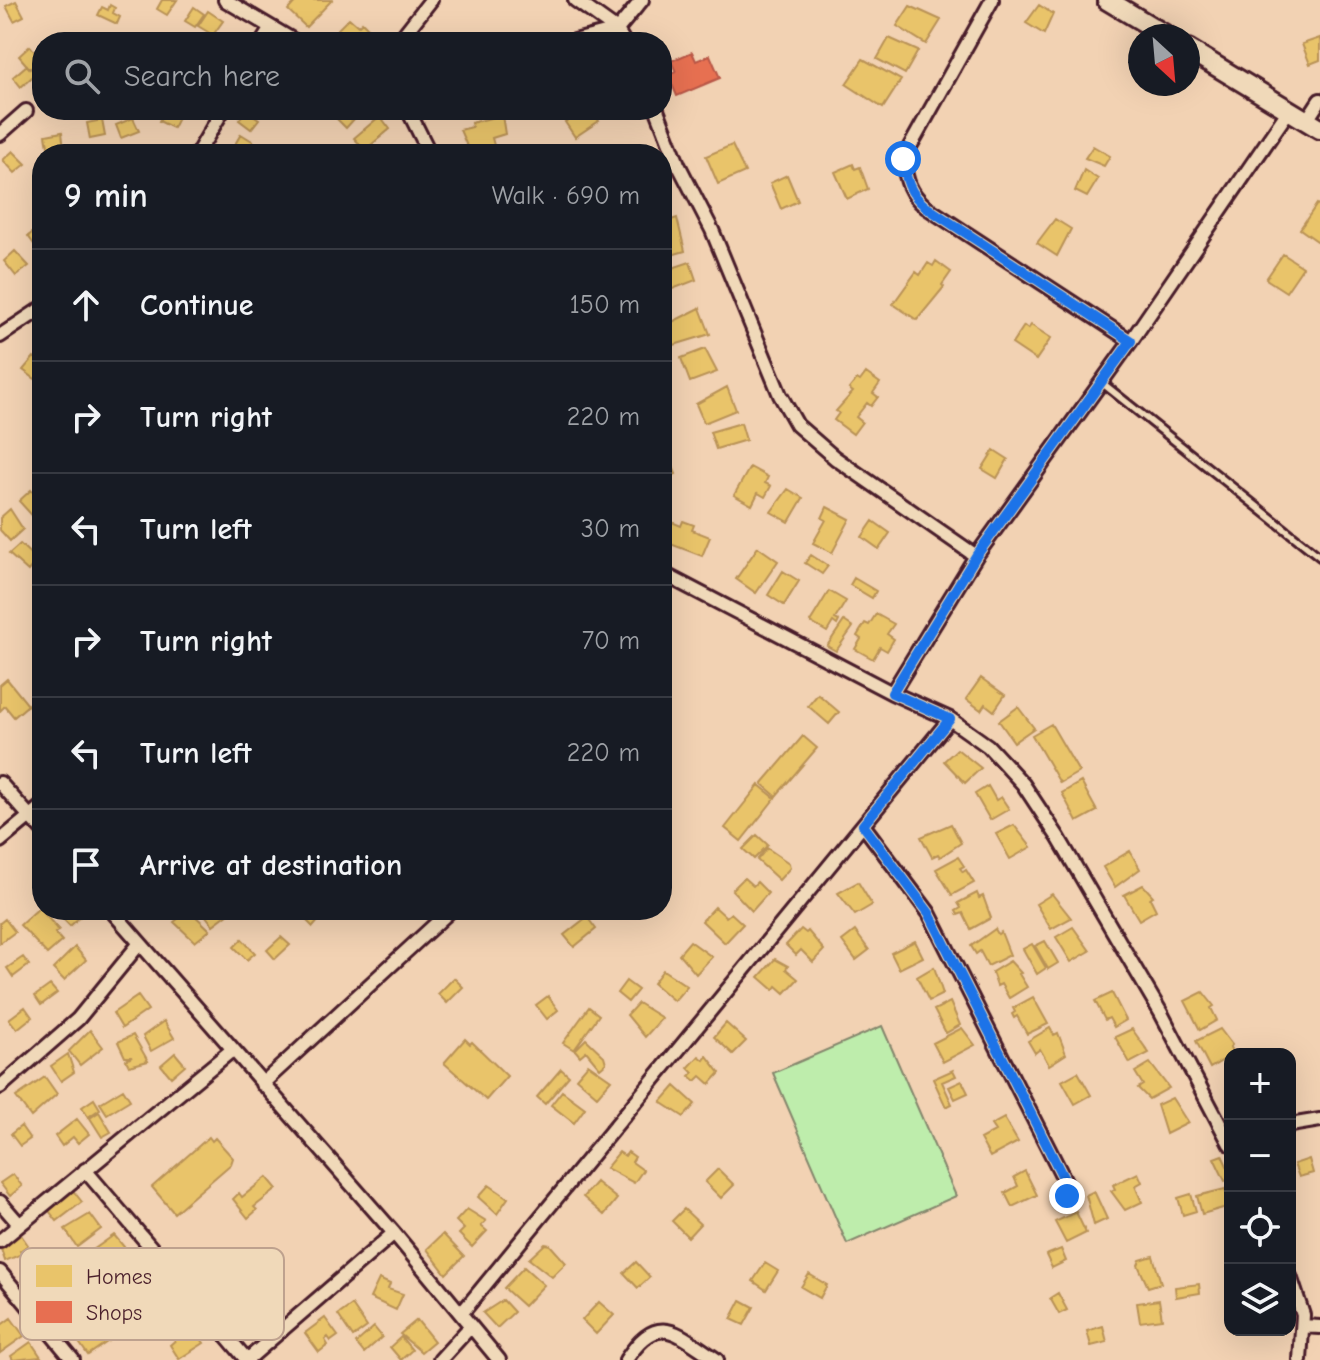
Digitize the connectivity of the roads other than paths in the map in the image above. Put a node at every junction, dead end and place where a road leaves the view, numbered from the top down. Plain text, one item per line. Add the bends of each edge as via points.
1 (225, 0) edge
2 (431, 0) edge
3 (575, 0) edge
4 (642, 0) edge
5 (992, 0) edge
6 (1107, 0) edge
7 (1147, 24) edge
8 (271, 28) junction
9 (617, 30) junction
10 (268, 32) edge
11 (278, 32) edge
12 (406, 32) edge
13 (609, 32) edge
14 (1200, 56) edge
15 (1320, 100) edge
16 (1289, 110) junction
17 (26, 111) dead end
18 (217, 120) edge
19 (413, 120) edge
20 (661, 120) edge
21 (1313, 125) edge
22 (0, 134) edge
23 (203, 144) edge
24 (425, 144) edge
25 (670, 144) edge
26 (672, 149) edge
27 (32, 315) edge
28 (0, 336) edge
29 (1131, 341) junction
30 (1101, 382) junction
31 (976, 556) junction
32 (1320, 557) edge
33 (672, 578) edge
34 (892, 693) junction
35 (950, 719) junction
36 (0, 783) edge
37 (30, 816) junction
38 (32, 818) edge
39 (863, 825) junction
40 (0, 841) edge
41 (120, 920) edge
42 (440, 920) edge
43 (140, 943) junction
44 (232, 1050) junction
45 (262, 1084) junction
46 (0, 1087) edge
47 (1320, 1120) edge
48 (1296, 1124) edge
49 (1224, 1133) edge
50 (85, 1170) junction
51 (1067, 1196) dead end
52 (0, 1202) edge
53 (19, 1224) junction
54 (394, 1233) junction
55 (0, 1241) edge
56 (152, 1248) edge
57 (0, 1272) edge
58 (1296, 1294) edge
59 (20, 1296) edge
60 (461, 1314) junction
61 (471, 1326) junction
62 (1303, 1326) junction
63 (1320, 1327) edge
64 (284, 1328) edge
65 (56, 1340) edge
66 (230, 1340) edge
67 (270, 1340) edge
68 (73, 1360) edge
69 (247, 1360) edge
70 (440, 1360) edge
71 (499, 1360) edge
72 (626, 1360) edge
73 (717, 1360) edge
74 (1300, 1360) edge

1 - 8 street
2 - 12 street
3 - 9 street
4 - 9 street
5 - 29 street via 903,159 906,182 926,207
6 - 7 street
8 - 10 street
8 - 11 street
9 - 13 street
14 - 16 street
15 - 21 street
16 - 21 street
16 - 29 street
17 - 22 street
18 - 23 street
19 - 24 street
20 - 25 street
26 - 31 street via 797,425 835,458
27 - 28 street
29 - 30 street
30 - 31 street
30 - 32 lane
31 - 34 street
33 - 34 street
34 - 35 street
35 - 39 street
35 - 49 street via 988,746 1058,837
36 - 37 street
37 - 38 street
37 - 40 street
39 - 51 street via 929,913 1066,1183
39 - 60 street
41 - 43 street
42 - 45 street
43 - 44 street
43 - 46 street via 78,1019
44 - 45 street
44 - 50 street
45 - 54 street
47 - 48 street
50 - 53 street
50 - 56 street
52 - 53 street
53 - 55 street
54 - 60 street
54 - 64 street
57 - 59 street
58 - 62 street
60 - 61 street
61 - 70 street
61 - 71 street
62 - 63 street
62 - 74 street
65 - 68 street
66 - 69 street
67 - 69 street
72 - 73 street via 641,1337 653,1330 672,1330

